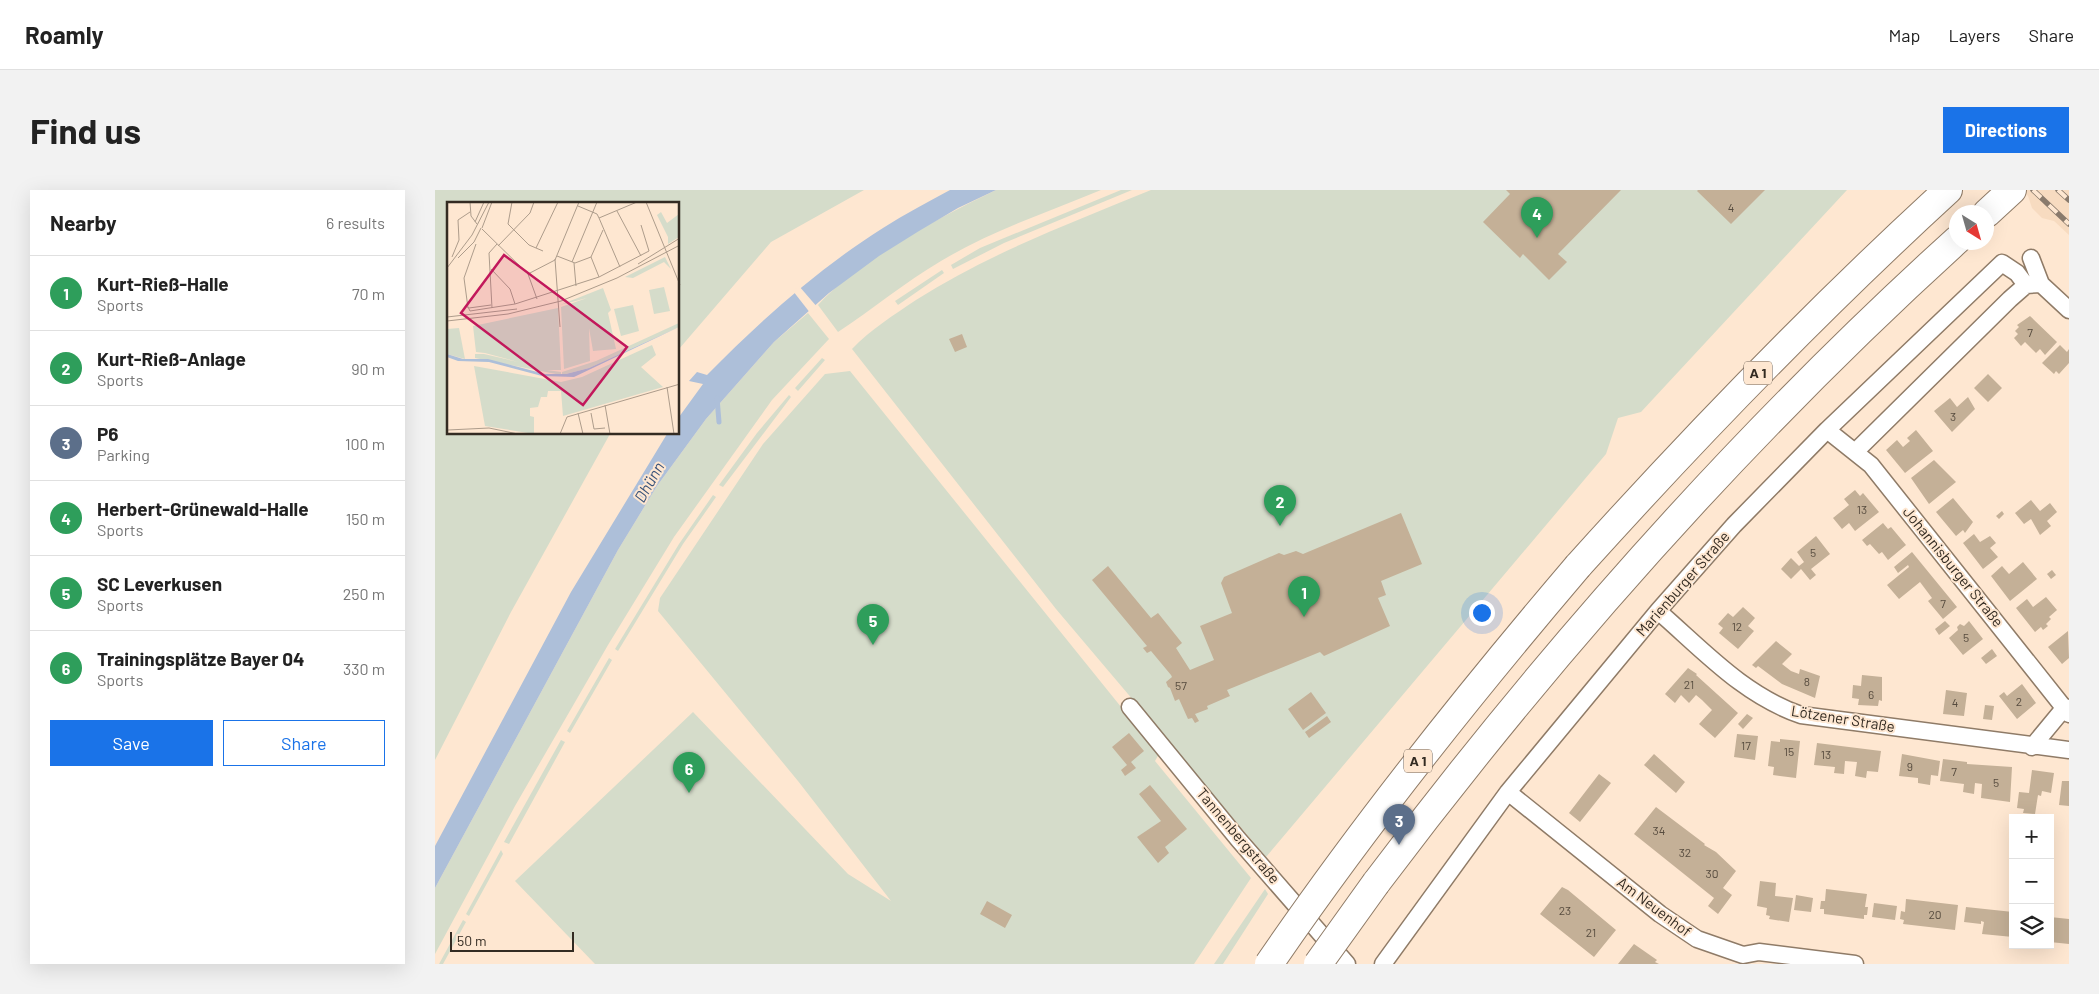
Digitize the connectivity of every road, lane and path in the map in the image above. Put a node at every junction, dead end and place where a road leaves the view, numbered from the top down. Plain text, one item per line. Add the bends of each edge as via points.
1 (1948, 190) edge
2 (2013, 190) edge
3 (1994, 207) edge
4 (1949, 248) edge
5 (2031, 258) dead end
6 (2034, 284) junction
7 (2069, 310) edge
8 (1827, 430) junction
9 (1856, 451) junction
10 (1658, 611) junction
11 (1130, 707) dead end
12 (2067, 711) edge
13 (2032, 747) junction
14 (2069, 750) edge
15 (1508, 792) junction
16 (1740, 960) edge
17 (1269, 964) edge
18 (1318, 964) edge
19 (1347, 964) edge
20 (1383, 964) edge
21 (1855, 964) edge

1 - 17 highway, A 1, bridge via 1883,249 1733,398 1578,566 1400,784
2 - 3 highway
4 - 18 highway, bridge via 1783,407 1616,586 1466,766
5 - 6 street
6 - 7 street
6 - 8 street, Marienburger Straße via 2002,263
6 - 9 street via 2010,298
8 - 9 street, Johannisburger Straße
8 - 10 street, Marienburger Straße via 1734,525
9 - 12 street, Johannisburger Straße via 1910,513
10 - 13 street, Lötzener Straße via 1724,670 1776,706 1801,715
10 - 15 street, Marienburger Straße
11 - 19 street, Tannenbergstraße via 1238,839
12 - 13 street
13 - 14 street, Lötzener Straße
15 - 16 street, Am Neuenhof via 1660,914 1697,939
15 - 20 street, Marienburger Straße
16 - 21 street, Am Neuenhof via 1759,952

